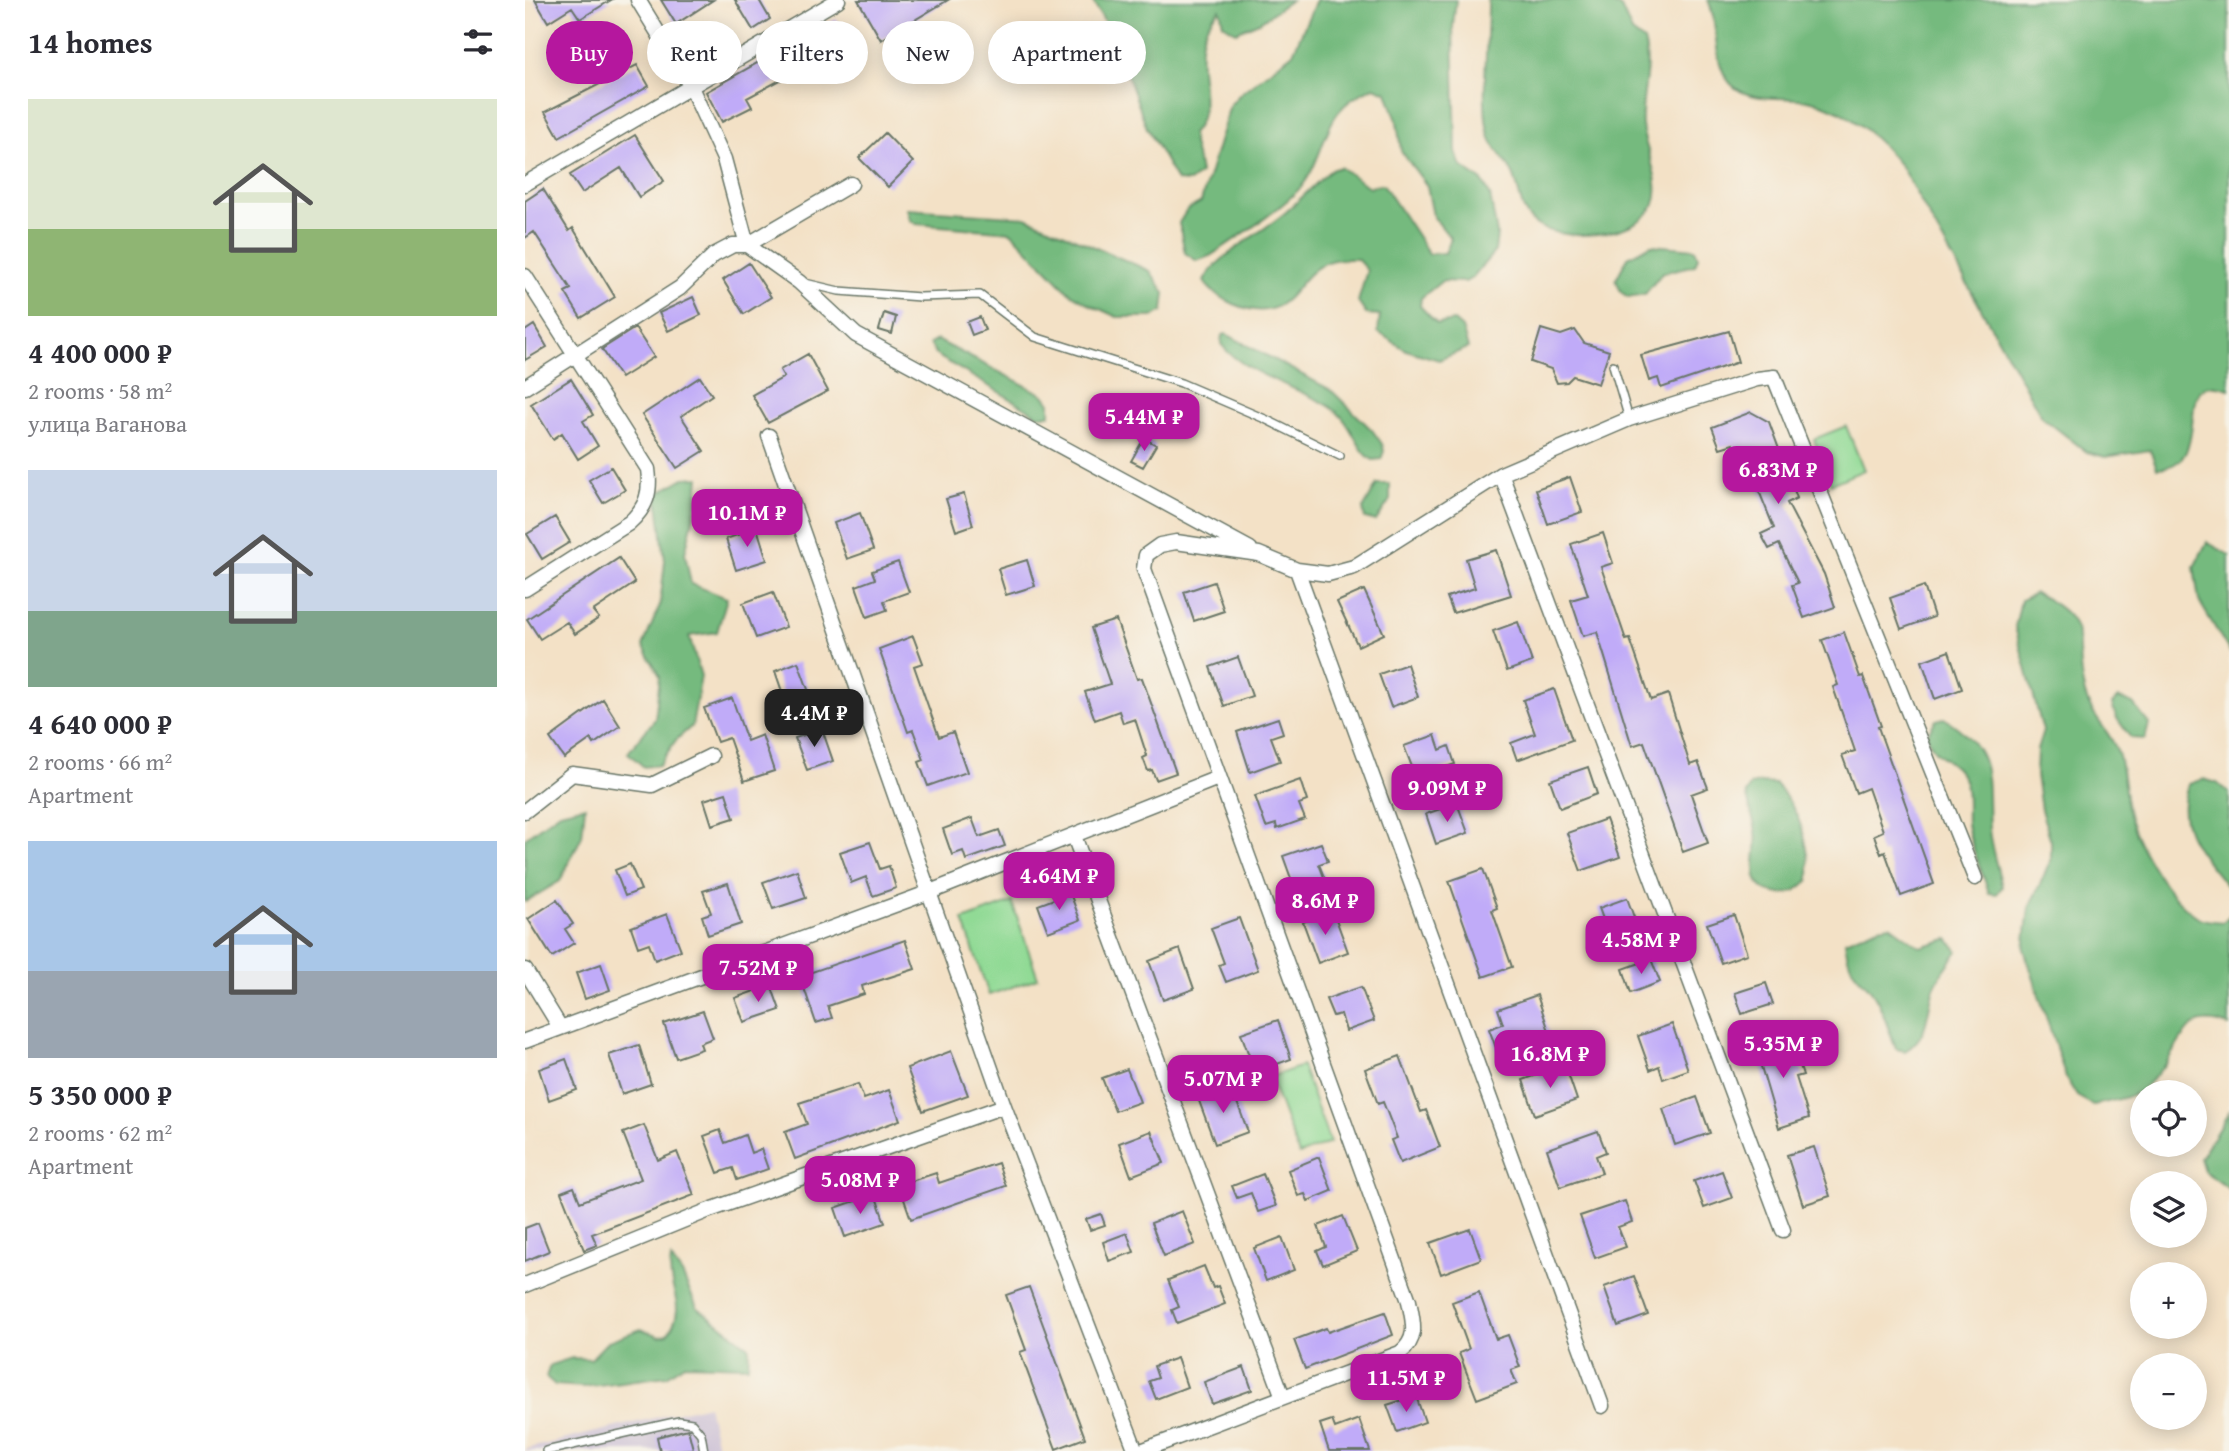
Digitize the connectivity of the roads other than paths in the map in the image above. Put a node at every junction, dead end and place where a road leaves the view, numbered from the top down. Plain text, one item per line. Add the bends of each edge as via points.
1 (638, 0) edge
2 (838, 0) edge
3 (690, 85) junction
4 (525, 184) edge
5 (851, 184) dead end
6 (747, 244) junction
7 (525, 276) edge
8 (799, 282) junction
9 (576, 354) junction
10 (1613, 365) dead end
11 (525, 387) edge
12 (1629, 419) junction
13 (769, 436) dead end
14 (1340, 456) dead end
15 (1500, 474) junction
16 (1259, 554) junction
17 (1297, 570) junction
18 (525, 589) edge
19 (711, 756) dead end
20 (1218, 778) junction
21 (525, 811) edge
22 (1074, 836) junction
23 (1975, 878) dead end
24 (930, 892) junction
25 (525, 970) edge
26 (560, 1027) junction
27 (525, 1041) edge
28 (1004, 1106) junction
29 (1783, 1230) dead end
30 (525, 1285) edge
31 (1283, 1397) junction
32 (1602, 1406) dead end
33 (546, 1451) edge
34 (704, 1451) edge
35 (1139, 1451) edge

1 - 3 street
2 - 3 street
3 - 4 street
3 - 6 street via 725,159
5 - 6 street
6 - 8 street
6 - 9 street via 714,255 680,288
7 - 9 street
8 - 14 lane via 839,291 920,297 981,295 1035,337 1181,383
8 - 16 street via 856,335
9 - 11 street
9 - 18 street via 647,469 650,487 640,514
10 - 12 lane
12 - 15 street
12 - 23 street via 1774,377
13 - 24 street
15 - 17 street via 1353,567 1328,574
15 - 29 street
16 - 17 street
16 - 20 street via 1176,542 1160,545 1146,555 1144,569
17 - 32 street
19 - 21 street via 652,785 572,774
20 - 22 street
20 - 31 street via 1409,1301 1415,1332 1411,1345 1400,1353
22 - 24 street
22 - 31 street
24 - 26 street
24 - 28 street
25 - 26 street
26 - 27 street
28 - 30 street via 707,1211
28 - 35 street
31 - 35 street
33 - 34 lane via 679,1421 697,1428

